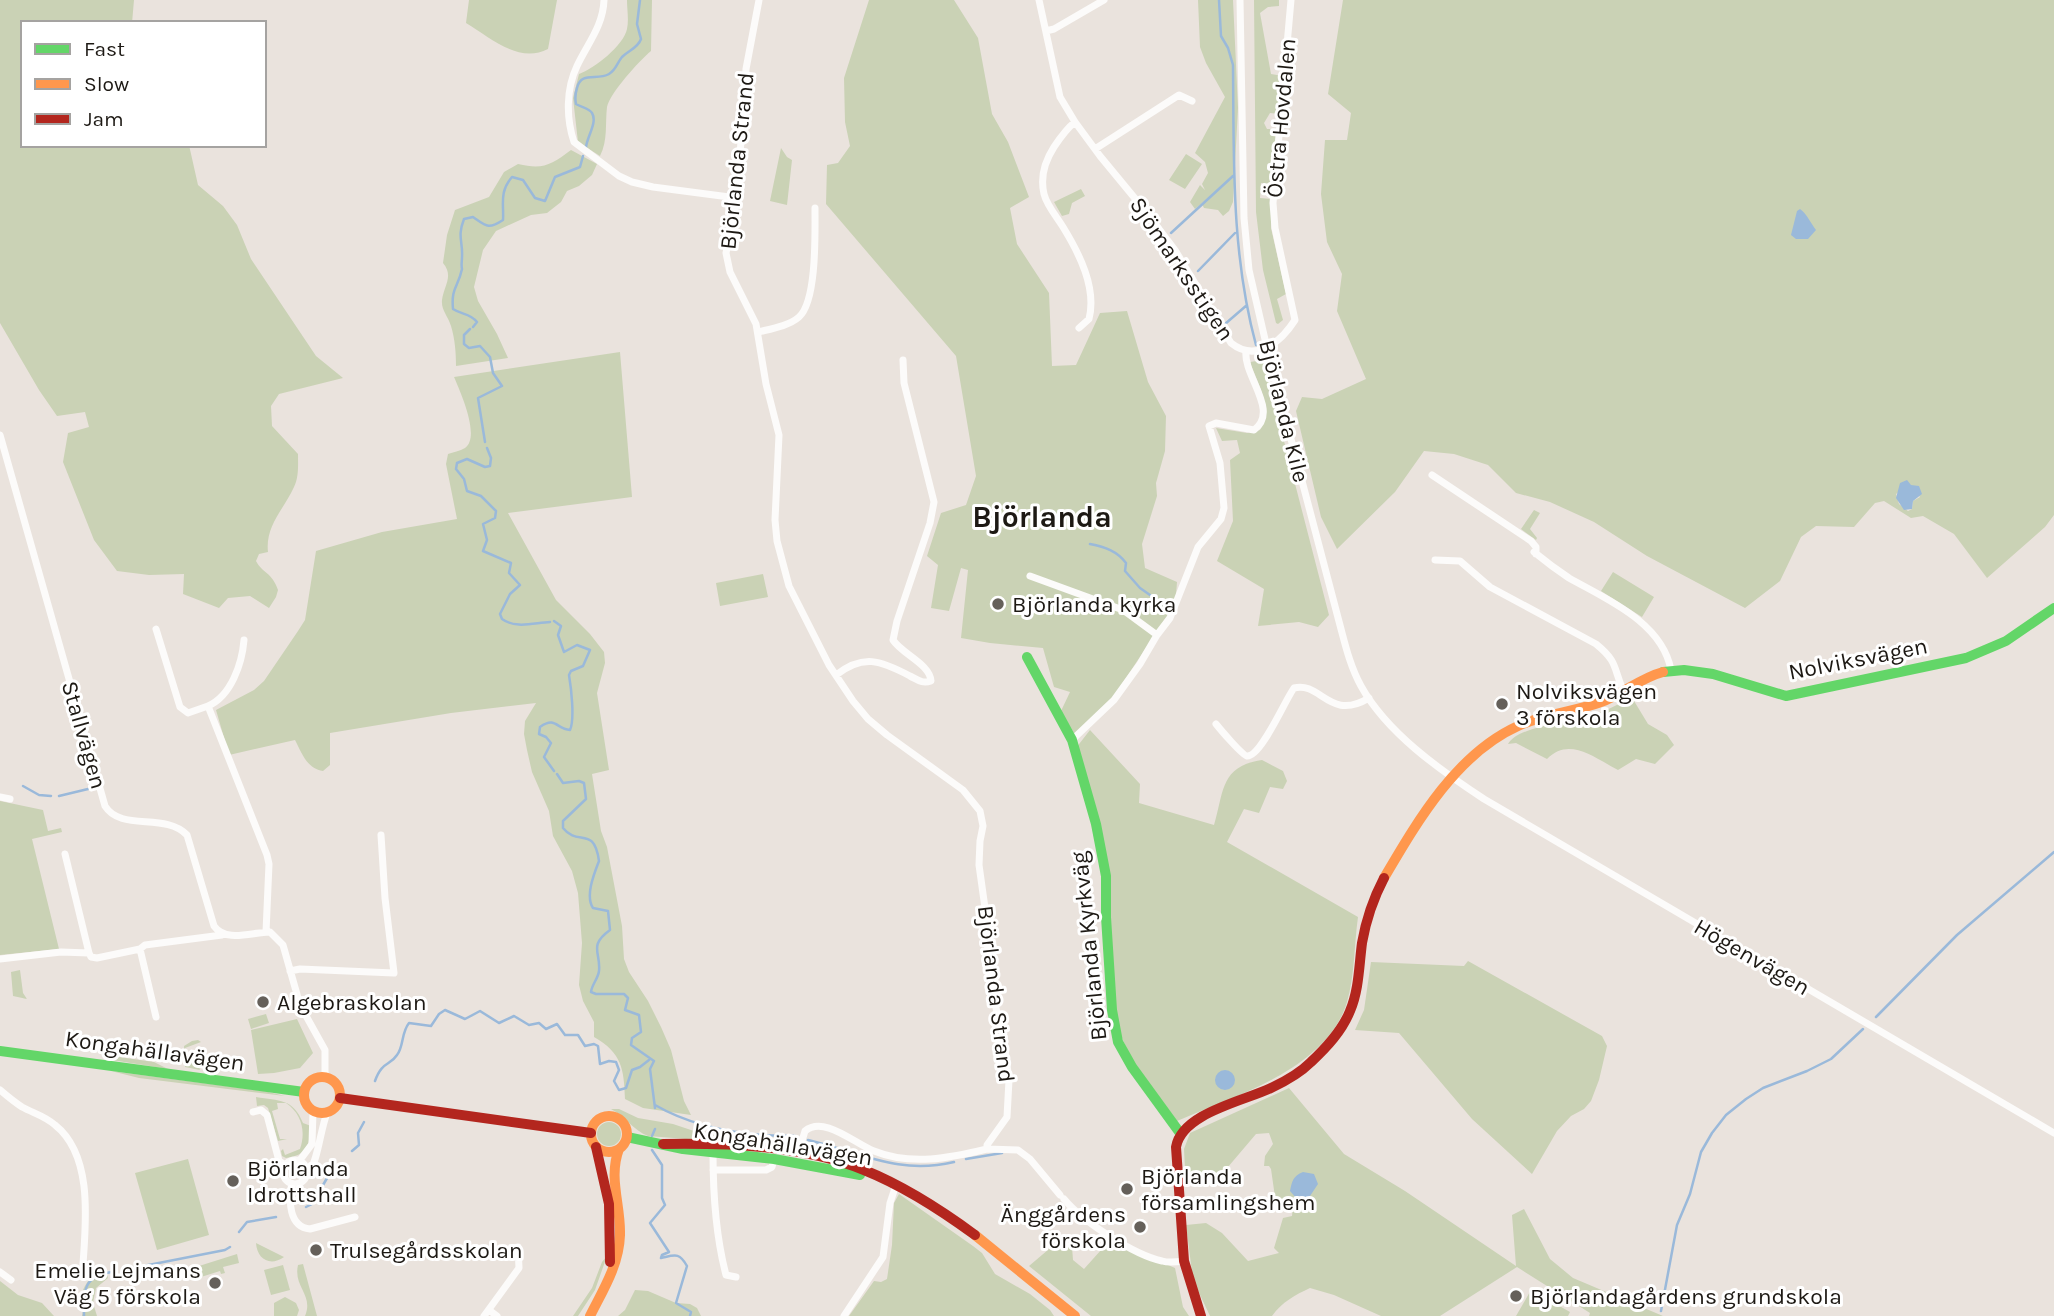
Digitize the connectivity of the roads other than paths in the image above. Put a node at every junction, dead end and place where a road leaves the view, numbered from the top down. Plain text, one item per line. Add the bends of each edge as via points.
1 (604, 0) edge
2 (759, 0) edge
3 (1039, 0) edge
4 (1104, 0) edge
5 (1240, 0) edge
6 (1291, 0) edge
7 (1046, 32) junction
8 (1192, 101) dead end
9 (1075, 122) junction
10 (1095, 149) junction
11 (737, 198) junction
12 (816, 208) dead end
13 (1079, 328) dead end
14 (758, 332) junction
15 (1267, 348) junction
16 (1246, 351) junction
17 (903, 360) dead end
18 (0, 435) edge
19 (1432, 475) dead end
20 (1435, 561) dead end
21 (1030, 576) dead end
22 (2054, 608) edge
23 (156, 629) dead end
24 (1157, 635) junction
25 (244, 640) dead end
26 (1027, 657) dead end
27 (1671, 670) junction
28 (836, 676) junction
29 (1623, 690) junction
30 (1368, 698) junction
31 (208, 706) junction
32 (1216, 724) dead end
33 (1072, 740) junction
34 (1452, 778) junction
35 (0, 797) edge
36 (10, 799) dead end
37 (382, 835) dead end
38 (65, 854) dead end
39 (266, 932) junction
40 (223, 935) junction
41 (140, 949) junction
42 (89, 953) junction
43 (0, 959) edge
44 (290, 971) junction
45 (156, 1017) dead end
46 (0, 1051) edge
47 (325, 1077) junction
48 (0, 1090) edge
49 (304, 1093) junction
50 (340, 1098) junction
51 (313, 1111) junction
52 (253, 1112) dead end
53 (327, 1113) junction
54 (591, 1133) junction
55 (1180, 1133) junction
56 (2054, 1133) edge
57 (627, 1137) junction
58 (596, 1147) junction
59 (714, 1148) junction
60 (619, 1149) junction
61 (988, 1149) junction
62 (775, 1155) junction
63 (798, 1158) junction
64 (300, 1160) junction
65 (285, 1165) junction
66 (713, 1170) junction
67 (307, 1175) junction
68 (293, 1184) junction
69 (896, 1185) junction
70 (355, 1217) dead end
71 (518, 1247) dead end
72 (1184, 1261) junction
73 (83, 1264) dead end
74 (0, 1272) edge
75 (736, 1277) dead end
76 (11, 1280) dead end
77 (608, 1280) junction
78 (486, 1313) edge
79 (1201, 1313) edge
80 (497, 1316) edge
81 (583, 1316) edge
82 (590, 1316) edge
83 (844, 1316) edge
84 (1075, 1316) edge

1 - 11 street via 600,22 570,85 574,142 632,182
2 - 11 street, Björlanda Strand via 746,69
3 - 7 street, Sjömarksstigen
4 - 7 street
5 - 15 street, Björlanda Kile via 1245,240
6 - 15 street, Östra Hovdalen via 1273,203 1295,320 1286,334
7 - 9 street, Sjömarksstigen via 1058,90
8 - 10 street via 1179,95
9 - 10 street, Sjömarksstigen
9 - 13 street via 1048,157 1043,184 1047,202 1071,240 1089,287 1089,319
10 - 16 street, Sjömarksstigen via 1175,250 1231,343
11 - 14 street, Björlanda Strand via 727,264
12 - 14 street via 807,306 794,321
14 - 28 street, Björlanda Strand via 779,435 775,520 781,560 789,586
15 - 16 street
15 - 30 street, Björlanda Kile via 1341,629
16 - 24 street via 1247,367 1264,411 1262,423 1254,430 1216,423 1209,426 1220,463 1222,519 1198,547 1170,618
17 - 28 street via 905,388 934,502 893,640 928,671 931,681 919,681 864,660
18 - 40 street, Stallvägen via 105,806 122,818 182,830 190,842 214,926
19 - 27 street via 1531,541 1535,553 1566,576 1638,618
20 - 29 street via 1460,561 1490,587 1596,644 1616,666
21 - 24 street via 1123,610
22 - 27 street, Nolviksvägen via 1977,655 1792,695 1781,696 1710,674
23 - 31 street via 180,707 188,713
24 - 33 street via 1114,700
25 - 31 street via 242,656 222,699
26 - 33 street, Björlanda Kyrkväg
27 - 29 street, Nolviksvägen
28 - 61 street, Björlanda Strand via 868,719 963,790 980,811 984,826 979,865 989,968 1006,1049 1009,1092 1007,1117
29 - 34 street, Nolviksvägen via 1575,712 1507,732
30 - 32 street via 1346,707 1302,687 1294,688 1253,755 1241,753
30 - 34 street, Björlanda Kile via 1392,727
31 - 39 street via 269,859
33 - 55 street, Björlanda Kyrkväg via 1106,876 1105,917 1118,1042
34 - 55 street, Nolviksvägen via 1376,894 1364,930 1355,998 1344,1025 1308,1065 1286,1081 1193,1122
34 - 56 street, Högenvägen
35 - 36 street
37 - 44 street via 394,973
38 - 42 street
39 - 40 street
39 - 44 street via 283,945
40 - 41 street
41 - 42 street via 97,958
41 - 45 street
42 - 43 street
44 - 47 street via 300,1005 325,1050
46 - 49 street, Kongahällavägen
47 - 49 street via 310,1082
47 - 50 street via 338,1086
48 - 73 street via 19,1106 53,1123 73,1149 85,1186
49 - 51 street via 305,1103
50 - 53 street via 336,1108
50 - 54 street
51 - 53 street
51 - 64 street via 313,1140
52 - 65 street via 261,1110 267,1115 279,1161
53 - 67 street
54 - 57 street via 598,1120 611,1116 624,1123
54 - 58 street
55 - 72 street via 1176,1147
57 - 59 street, Kongahällavägen
57 - 60 street
58 - 60 street via 609,1152
58 - 77 street via 611,1228
59 - 62 street, Kongahällavägen
59 - 66 street
60 - 77 street via 614,1166 621,1235
61 - 63 street via 932,1160 899,1158 817,1125 805,1131
61 - 72 street via 1018,1150 1082,1217 1101,1230 1145,1255 1165,1262
62 - 63 street, Kongahällavägen
62 - 66 street via 772,1167 766,1170
63 - 69 street, Kongahällavägen via 829,1159
64 - 65 street
64 - 67 street
65 - 68 street via 284,1176
66 - 75 street via 723,1263 726,1275
67 - 68 street
68 - 70 street via 290,1204 294,1220 303,1228
69 - 83 street via 883,1256
69 - 84 street, Kongahällavägen via 957,1222
71 - 78 street via 519,1268
72 - 79 street
74 - 76 street
77 - 81 street
77 - 82 street
78 - 80 street

